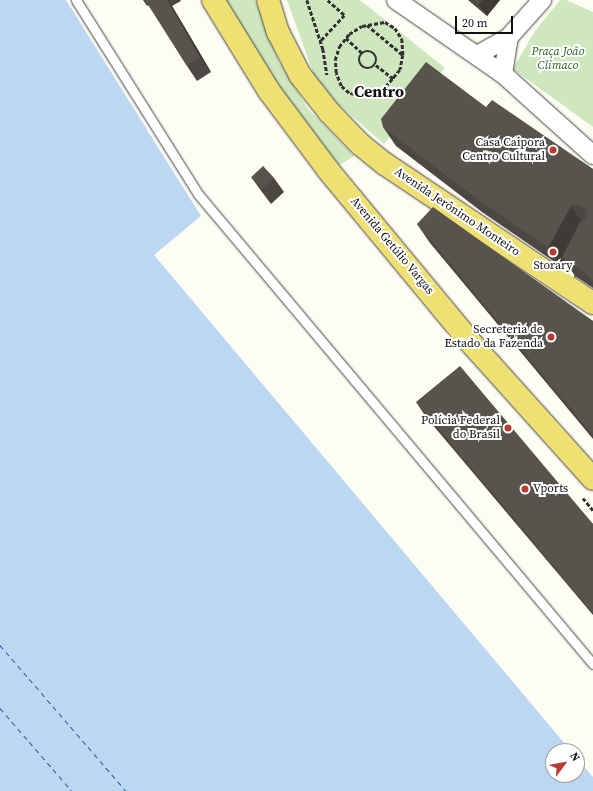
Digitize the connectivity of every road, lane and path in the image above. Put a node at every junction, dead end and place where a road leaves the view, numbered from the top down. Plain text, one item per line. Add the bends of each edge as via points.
1 (76, 0) edge
2 (213, 0) edge
3 (268, 0) edge
4 (307, 0) edge
5 (327, 0) edge
6 (396, 0) edge
7 (542, 0) edge
8 (366, 24) junction
9 (509, 37) junction
10 (346, 38) junction
11 (321, 40) junction
12 (362, 53) junction
13 (403, 55) junction
14 (477, 55) junction
15 (376, 64) junction
16 (503, 74) junction
17 (327, 79) dead end
18 (394, 79) junction
19 (593, 155) edge
20 (591, 232) edge
21 (563, 282) junction
22 (593, 303) edge
23 (592, 478) edge
24 (593, 664) edge

1 - 24 lane via 198,194
2 - 23 main road, Avenida Getúlio Vargas via 269,91 328,170 472,344
3 - 21 main road, Avenida Jerônimo Monteiro via 288,54 300,75 329,112 385,164
4 - 11 path
5 - 11 path via 344,15
6 - 14 street
7 - 9 street
8 - 10 path
8 - 13 path
8 - 13 path via 385,22 395,28 402,39
9 - 14 street
9 - 16 street
10 - 12 path
10 - 18 path via 336,53 335,66 345,90 360,96 373,94
11 - 17 path
12 - 15 path via 369,51 375,54
12 - 15 path via 359,59 361,66 371,69
13 - 18 path via 402,66
14 - 16 street
15 - 18 path
16 - 19 street
20 - 21 street
21 - 22 main road, Avenida Jerônimo Monteiro

